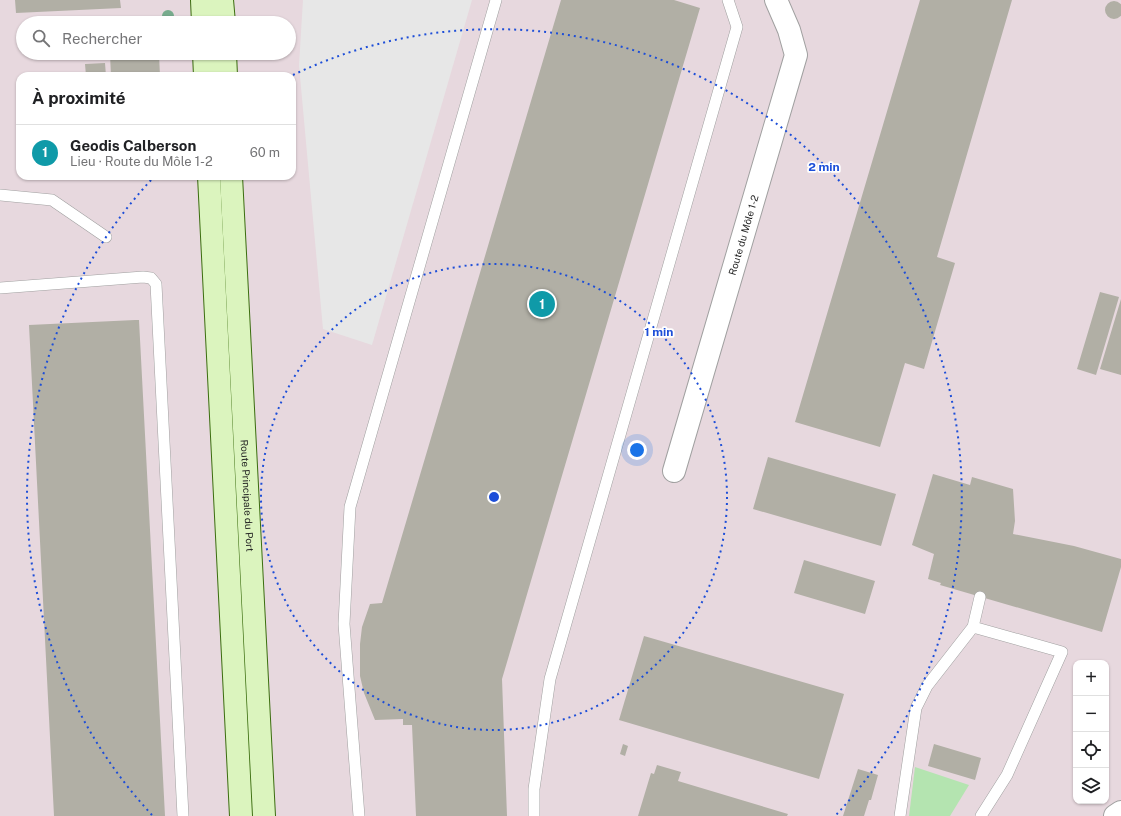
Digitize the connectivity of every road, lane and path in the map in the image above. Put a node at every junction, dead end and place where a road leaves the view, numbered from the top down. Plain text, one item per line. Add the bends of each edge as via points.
1 (202, 0) edge
2 (222, 0) edge
3 (496, 0) edge
4 (728, 0) edge
5 (776, 0) edge
6 (203, 16) edge
7 (223, 16) edge
8 (204, 60) edge
9 (225, 60) edge
10 (205, 72) edge
11 (226, 72) edge
12 (209, 180) edge
13 (230, 180) edge
14 (0, 195) edge
15 (106, 237) dead end
16 (0, 288) edge
17 (674, 471) dead end
18 (980, 597) dead end
19 (973, 627) junction
20 (1121, 812) edge
21 (183, 816) edge
22 (241, 816) edge
23 (264, 816) edge
24 (359, 816) edge
25 (534, 816) edge
26 (900, 816) edge
27 (981, 816) edge
28 (1115, 816) edge

1 - 6 main road
2 - 7 main road
3 - 24 lane via 350,507 344,624
4 - 25 lane via 737,27 550,679 534,789
5 - 17 street, Route du Môle 1-2 via 796,55
8 - 10 main road
9 - 11 main road
12 - 22 main road
13 - 23 main road, Route Principale du Port
14 - 15 lane via 52,200
16 - 21 lane via 143,277 151,278 156,284
18 - 19 lane
19 - 26 lane via 927,686 916,708
19 - 27 lane via 1062,652 1007,775
20 - 28 street

